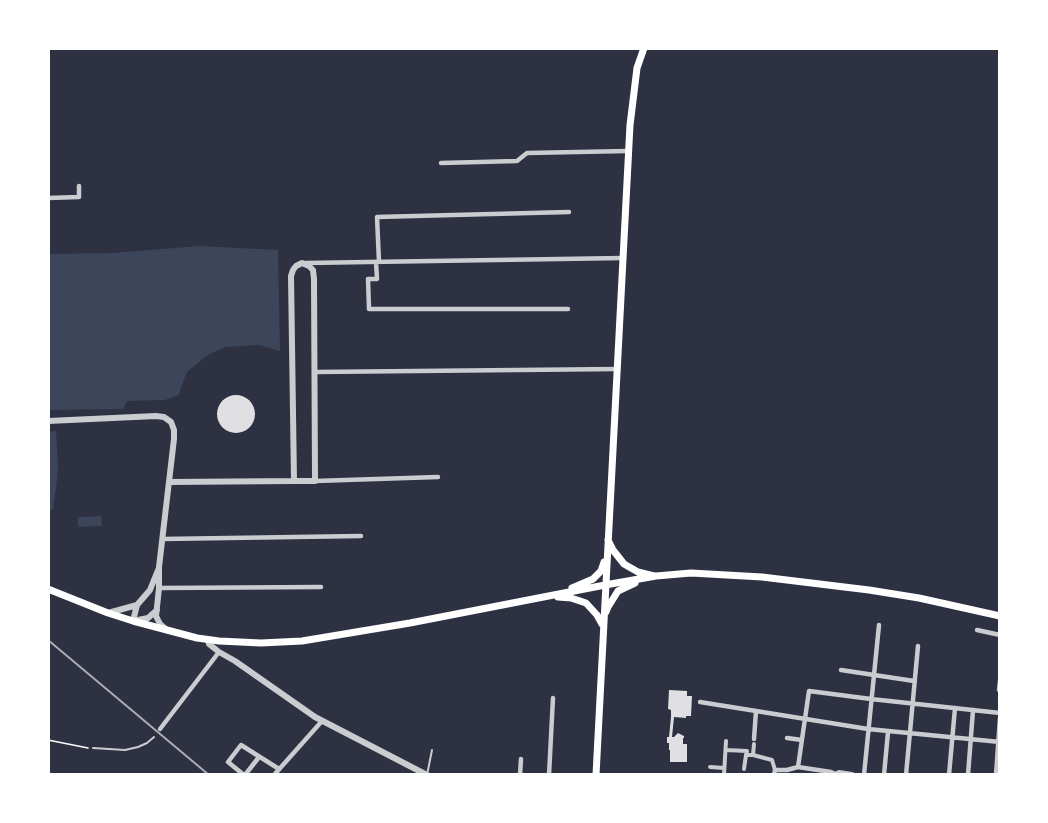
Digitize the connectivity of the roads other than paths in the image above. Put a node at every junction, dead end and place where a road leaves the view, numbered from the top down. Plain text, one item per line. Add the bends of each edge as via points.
1 (644, 48) edge
2 (628, 150) junction
3 (441, 164) dead end
4 (78, 186) dead end
5 (48, 198) edge
6 (569, 212) dead end
7 (623, 258) junction
8 (377, 262) junction
9 (302, 263) junction
10 (568, 309) dead end
11 (618, 369) junction
12 (315, 372) junction
13 (48, 421) edge
14 (438, 477) dead end
15 (294, 481) junction
16 (315, 481) junction
17 (169, 482) junction
18 (361, 536) dead end
19 (162, 539) junction
20 (608, 539) junction
21 (159, 567) junction
22 (656, 576) junction
23 (605, 585) junction
24 (321, 587) dead end
25 (159, 588) junction
26 (48, 589) edge
27 (551, 595) junction
28 (137, 605) junction
29 (157, 610) junction
30 (108, 613) junction
31 (1000, 616) edge
32 (133, 621) junction
33 (879, 625) dead end
34 (603, 626) junction
35 (167, 630) junction
36 (977, 630) dead end
37 (1000, 635) edge
38 (208, 640) junction
39 (918, 646) dead end
40 (219, 652) junction
41 (841, 670) dead end
42 (874, 675) junction
43 (915, 681) junction
44 (1000, 681) edge
45 (999, 690) edge
46 (553, 698) dead end
47 (871, 699) junction
48 (700, 702) dead end
49 (912, 703) junction
50 (955, 708) junction
51 (974, 710) junction
52 (756, 711) junction
53 (1000, 713) edge
54 (1000, 718) edge
55 (805, 719) junction
56 (322, 721) junction
57 (160, 729) dead end
58 (868, 729) junction
59 (888, 732) junction
60 (909, 733) junction
61 (154, 737) dead end
62 (787, 738) dead end
63 (952, 738) junction
64 (802, 740) junction
65 (971, 740) junction
66 (726, 741) dead end
67 (754, 742) joint
68 (999, 742) edge
69 (93, 748) road end
70 (432, 750) dead end
71 (726, 750) junction
72 (746, 755) junction
73 (753, 755) junction
74 (260, 757) junction
75 (521, 759) dead end
76 (710, 766) dead end
77 (798, 767) junction
78 (724, 768) junction
79 (744, 769) dead end
80 (279, 770) junction
81 (412, 772) edge
82 (775, 773) edge
83 (245, 775) edge
84 (274, 775) edge
85 (427, 775) edge
86 (520, 775) edge
87 (549, 775) edge
88 (596, 775) edge
89 (724, 775) edge
90 (836, 775) edge
91 (852, 775) edge
92 (864, 775) edge
93 (884, 775) edge
94 (906, 775) edge
95 (949, 775) edge
96 (968, 775) edge
97 (996, 775) edge

1 - 2 main road via 637,68
2 - 3 street via 527,153 518,161
2 - 7 main road
4 - 5 street via 79,197
6 - 8 street via 377,217
7 - 8 street
7 - 11 main road
8 - 9 street
8 - 10 street via 377,279 368,279 369,309
9 - 12 street via 314,274
9 - 15 street via 291,276
11 - 12 street
11 - 20 main road
12 - 16 street
13 - 17 street via 164,417 174,430
14 - 16 street
15 - 16 street
15 - 17 street
17 - 19 street
18 - 19 street
19 - 21 street
20 - 22 main road via 624,564
20 - 23 main road
20 - 27 main road via 601,571 593,579
21 - 25 street
21 - 28 street via 150,590
22 - 23 main road
22 - 31 main road via 718,574 803,582 869,590
22 - 34 main road via 618,591
23 - 27 main road
23 - 34 main road
24 - 25 street
25 - 29 street
26 - 30 main road
27 - 34 main road via 586,603
27 - 38 main road via 302,640
28 - 30 street
28 - 32 street
29 - 32 street via 142,621
29 - 35 street via 157,620
30 - 32 main road
32 - 35 main road
33 - 42 street
34 - 88 main road
35 - 38 main road
36 - 37 street
38 - 40 street
39 - 43 street
40 - 56 street
40 - 57 street
41 - 42 street
42 - 43 street
42 - 47 street
43 - 49 street
44 - 45 street
46 - 87 street
47 - 49 street
47 - 55 street via 809,691
47 - 58 street
48 - 52 street
49 - 50 street
49 - 60 street
50 - 51 street
50 - 63 street
51 - 53 street
51 - 65 street
52 - 55 street
52 - 67 street
54 - 68 street
55 - 58 street
55 - 64 street
56 - 80 street
56 - 81 street
58 - 59 street
58 - 92 street
59 - 60 street
59 - 93 street
60 - 63 street
60 - 94 street
61 - 69 lane via 125,750
62 - 64 street
63 - 65 street
63 - 95 street
64 - 77 street
65 - 68 street
65 - 96 street
66 - 71 street
67 - 73 street
68 - 97 street
70 - 85 lane
71 - 72 street via 747,751
71 - 78 street
72 - 73 street
72 - 79 street
73 - 82 street via 772,760
74 - 80 street
74 - 83 street
74 - 83 street via 241,745 228,762
75 - 86 street
76 - 78 street
77 - 82 street
77 - 90 street
78 - 89 street
80 - 84 street
81 - 85 street
90 - 91 street

